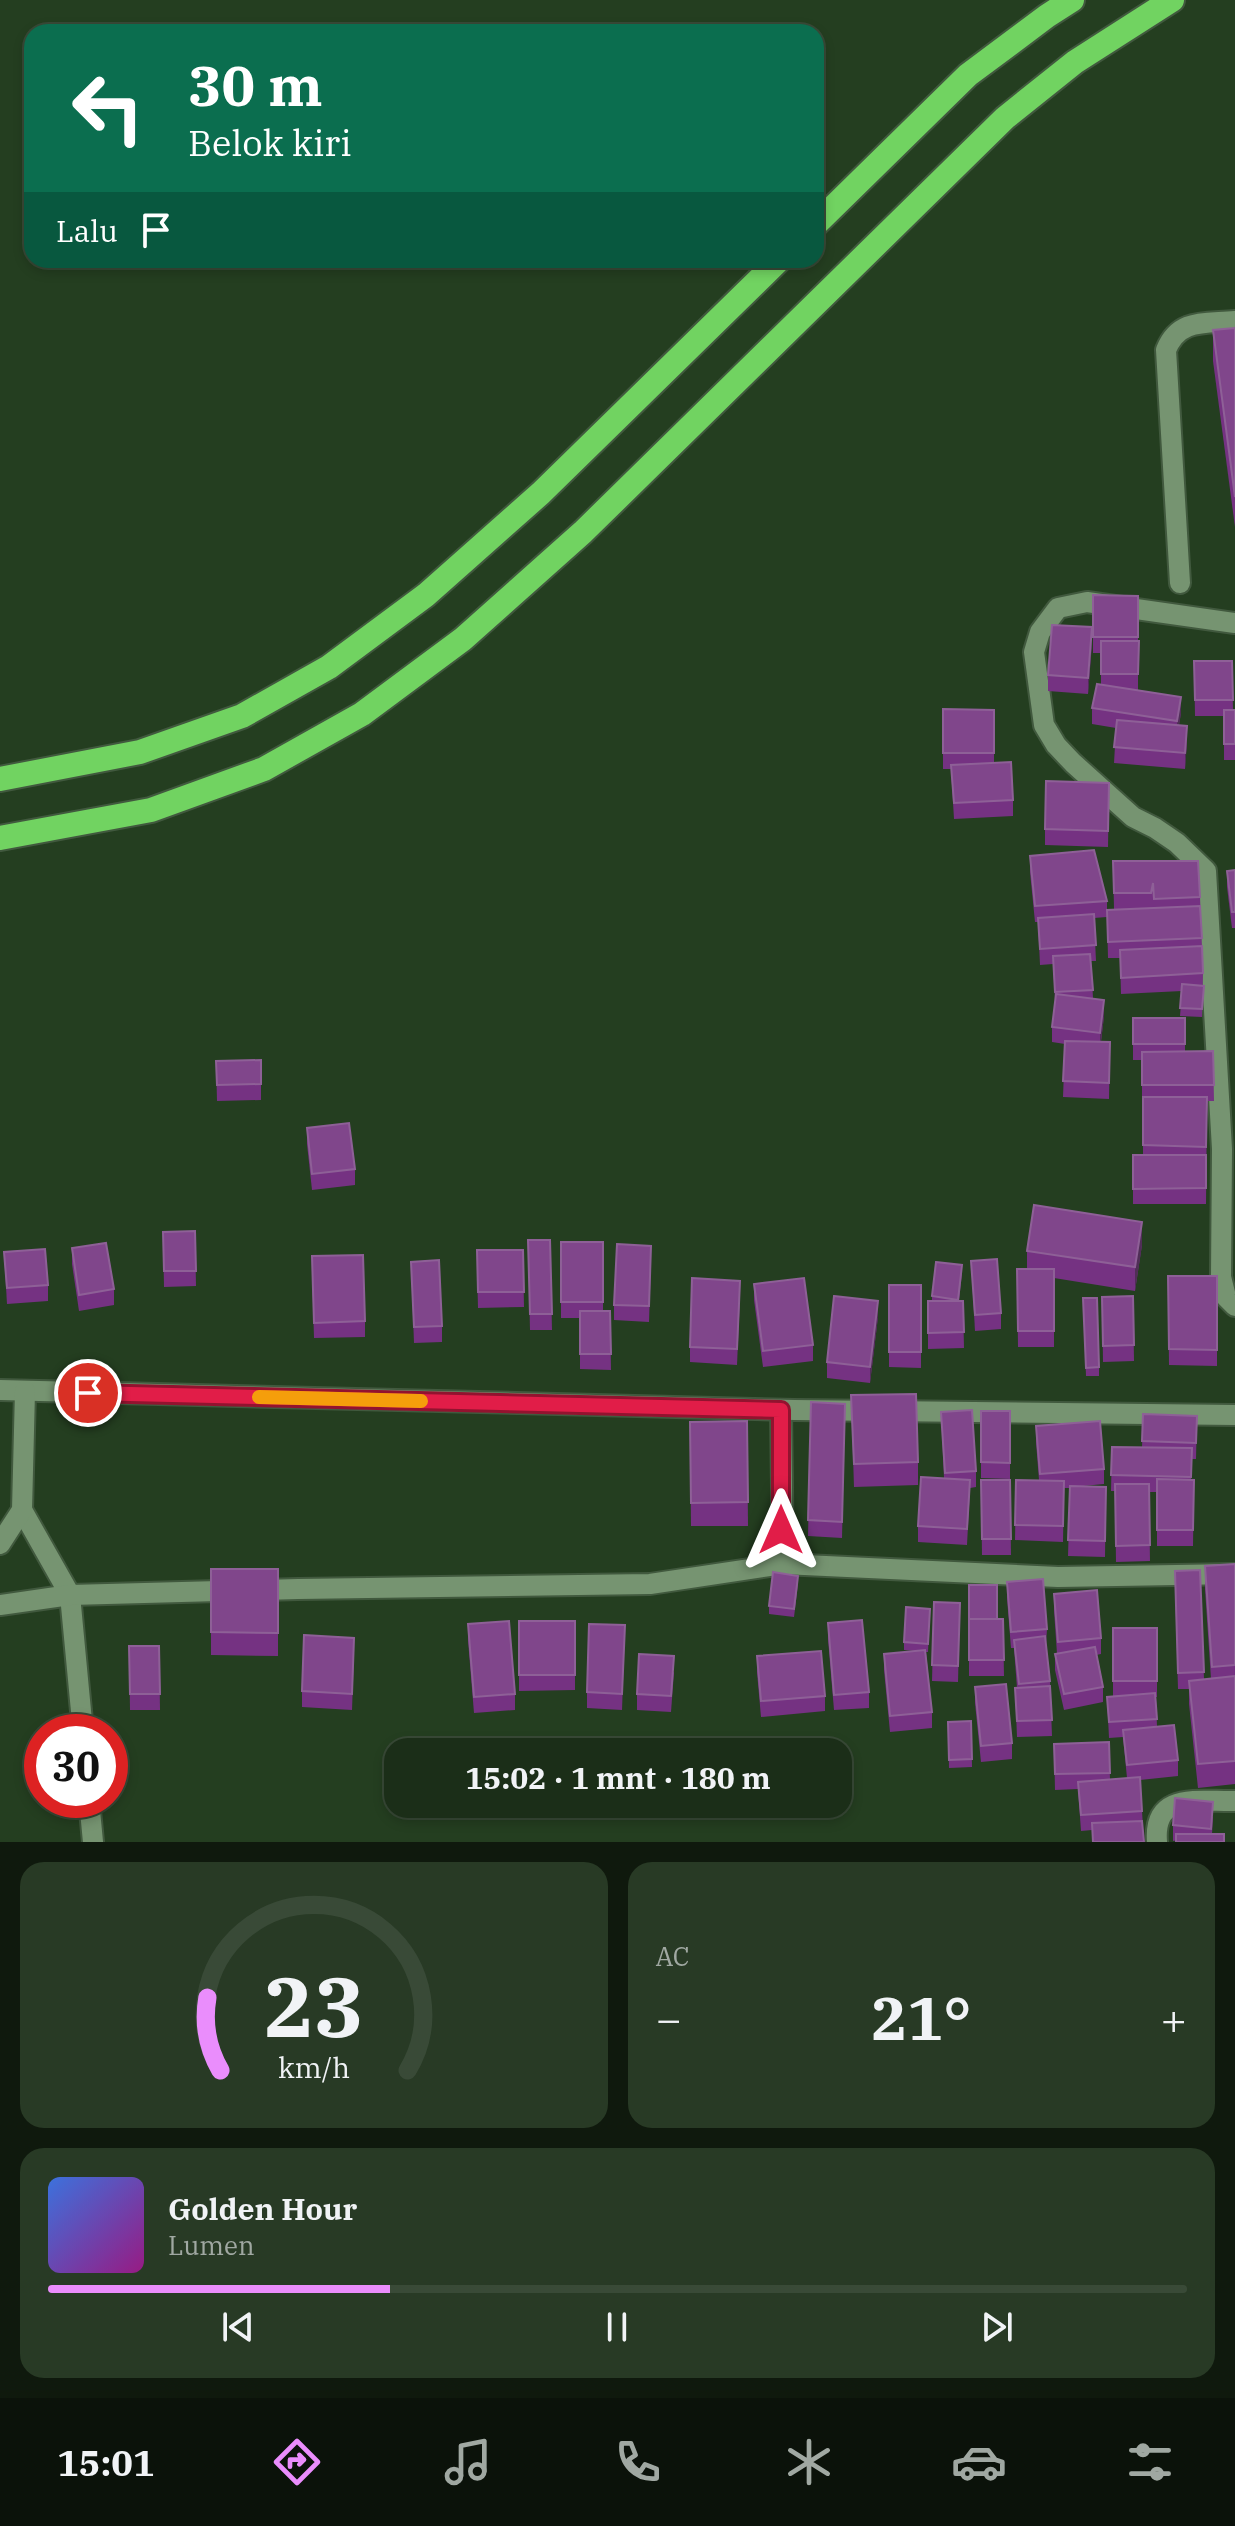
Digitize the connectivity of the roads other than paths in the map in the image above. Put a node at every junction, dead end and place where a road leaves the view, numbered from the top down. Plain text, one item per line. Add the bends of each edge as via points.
1 (1072, 0) edge
2 (1172, 0) edge
3 (824, 216) edge
4 (771, 268) edge
5 (1235, 321) edge
6 (1180, 583) dead end
7 (1235, 623) edge
8 (0, 779) edge
9 (0, 838) edge
10 (1235, 1306) edge
11 (0, 1390) edge
12 (25, 1391) junction
13 (781, 1410) junction
14 (1235, 1415) edge
15 (22, 1510) junction
16 (0, 1544) edge
17 (783, 1564) junction
18 (1235, 1574) edge
19 (70, 1595) junction
20 (0, 1605) edge
21 (81, 1714) edge
22 (1235, 1801) edge
23 (91, 1818) edge
24 (93, 1842) edge
25 (1157, 1842) edge

1 - 3 highway via 968,75
2 - 9 highway via 1075,62 1005,118 583,532 463,639 362,714 264,769 151,810
4 - 8 highway via 541,493 426,595 329,667 242,716 140,752
5 - 6 street via 1185,326 1166,350
7 - 10 street via 1087,602 1058,608 1040,632 1034,652 1044,725 1056,745 1133,817 1177,843 1206,874 1222,1149 1221,1277 1226,1297
11 - 12 street
12 - 13 street
12 - 15 street
13 - 14 street
13 - 17 street
15 - 16 street
15 - 19 street
17 - 18 street via 1058,1577
17 - 19 street via 650,1584
19 - 20 street
19 - 21 street
22 - 25 street via 1175,1803 1160,1815
23 - 24 street

